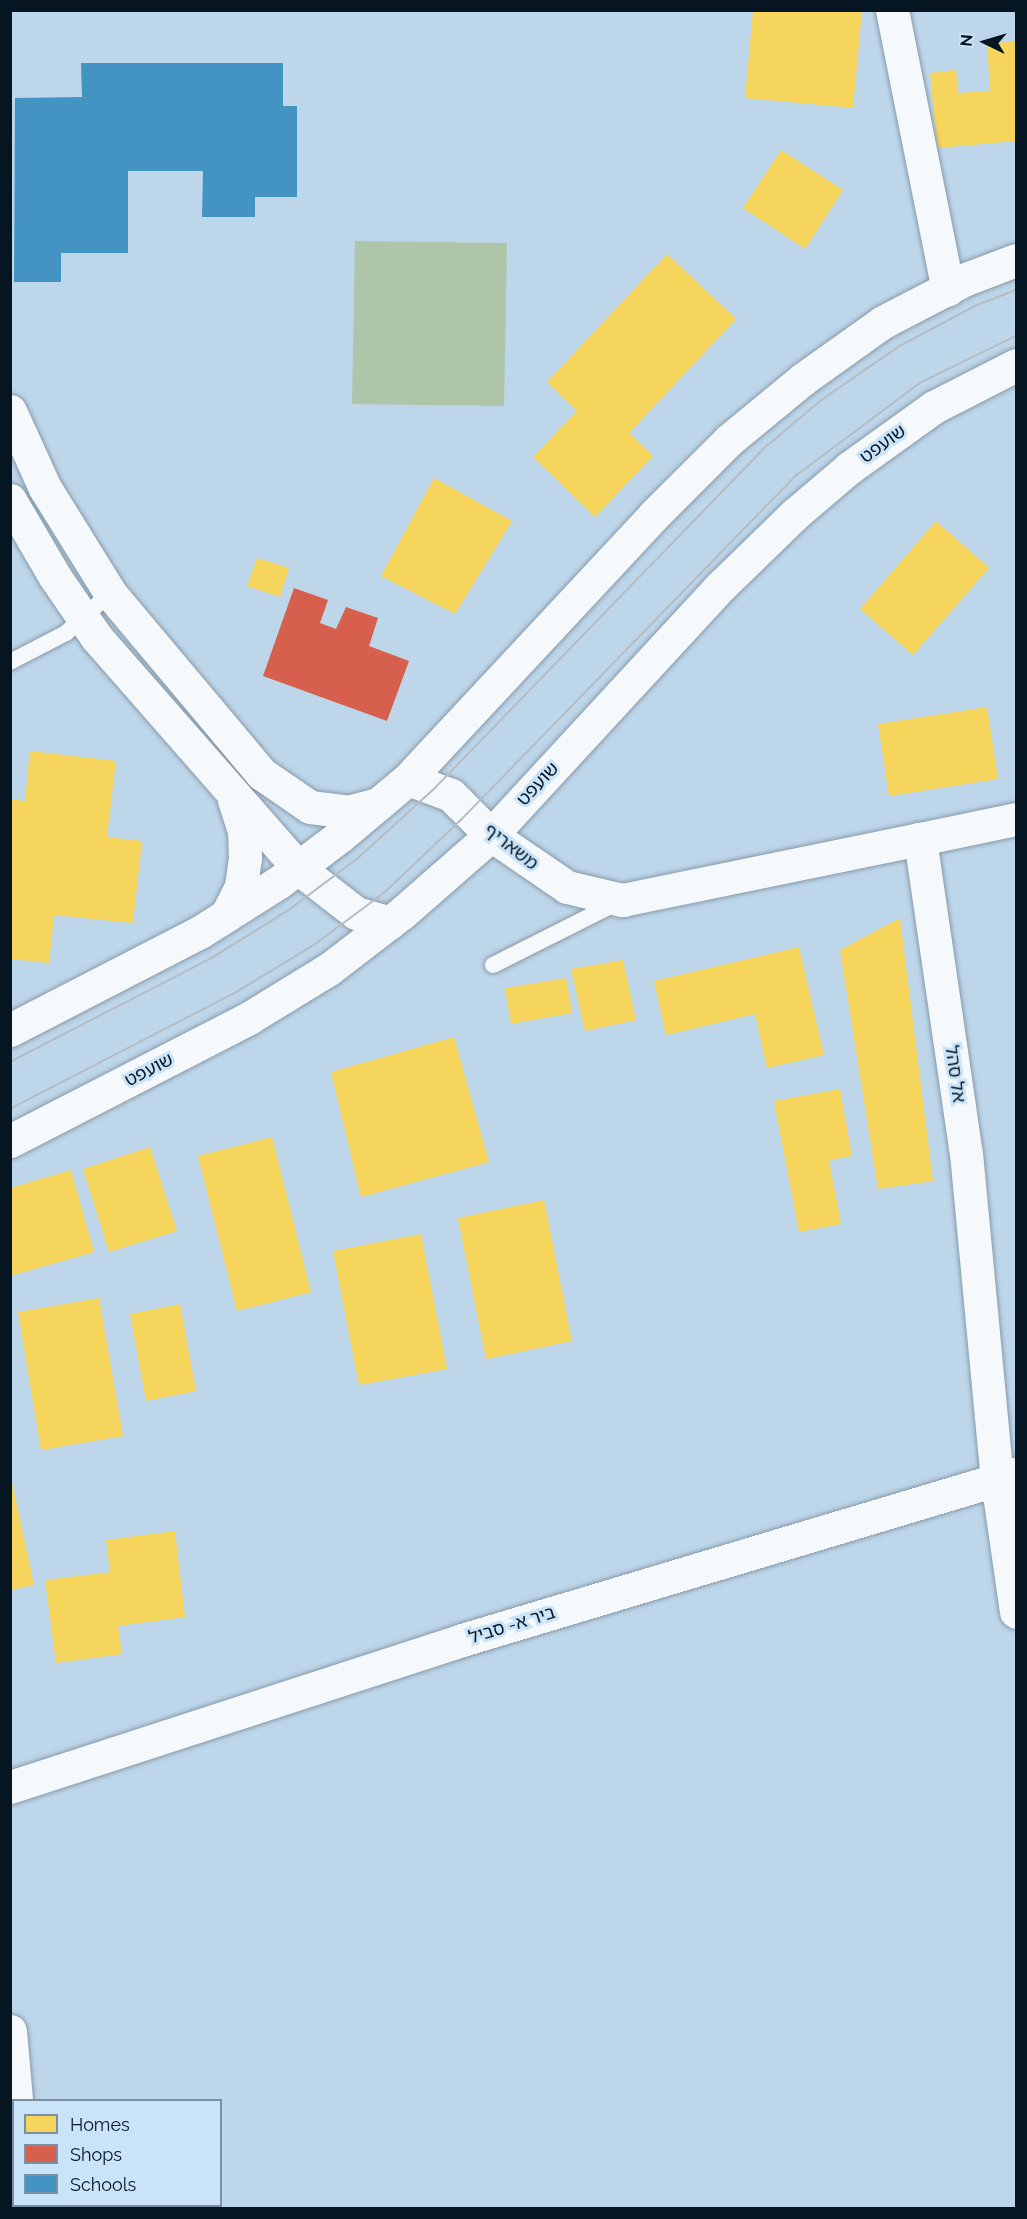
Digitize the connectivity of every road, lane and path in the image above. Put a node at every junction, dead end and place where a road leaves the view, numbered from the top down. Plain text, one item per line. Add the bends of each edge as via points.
1 (892, 10) edge
2 (1017, 260) edge
3 (948, 289) junction
4 (1017, 365) edge
5 (10, 411) edge
6 (10, 500) edge
7 (110, 592) junction
8 (83, 618) junction
9 (10, 662) edge
10 (408, 778) junction
11 (231, 793) junction
12 (375, 805) junction
13 (1017, 819) edge
14 (491, 835) junction
15 (920, 839) junction
16 (298, 868) junction
17 (621, 900) junction
18 (227, 914) junction
19 (390, 922) junction
20 (493, 965) dead end
21 (10, 1029) edge
22 (10, 1141) edge
23 (1007, 1477) edge
24 (1017, 1612) edge
25 (10, 1787) edge
26 (10, 2031) edge
27 (16, 2099) edge

1 - 3 street
2 - 3 street
3 - 10 street via 874,329 803,379 729,440 652,516
4 - 14 street, שועפט via 934,407 849,468 795,514 722,585
5 - 7 street via 45,488
6 - 8 street
7 - 8 lane
7 - 12 street via 262,774 293,798 329,812
8 - 9 lane via 44,647
8 - 11 street
10 - 12 street
10 - 14 street, משאריף via 451,795
11 - 16 street
11 - 18 street via 244,831 245,858 241,886
12 - 16 street
13 - 15 street
14 - 17 street, משאריף via 567,887
14 - 19 street, שועפט
15 - 17 street
15 - 23 street, אל סהל via 966,1153
16 - 18 street
16 - 19 street via 356,913
17 - 20 lane
18 - 21 street
19 - 22 street, שועפט via 328,969 249,1018
23 - 24 street, אל סהל
23 - 25 street, ביר א- סביל via 451,1643
26 - 27 street

